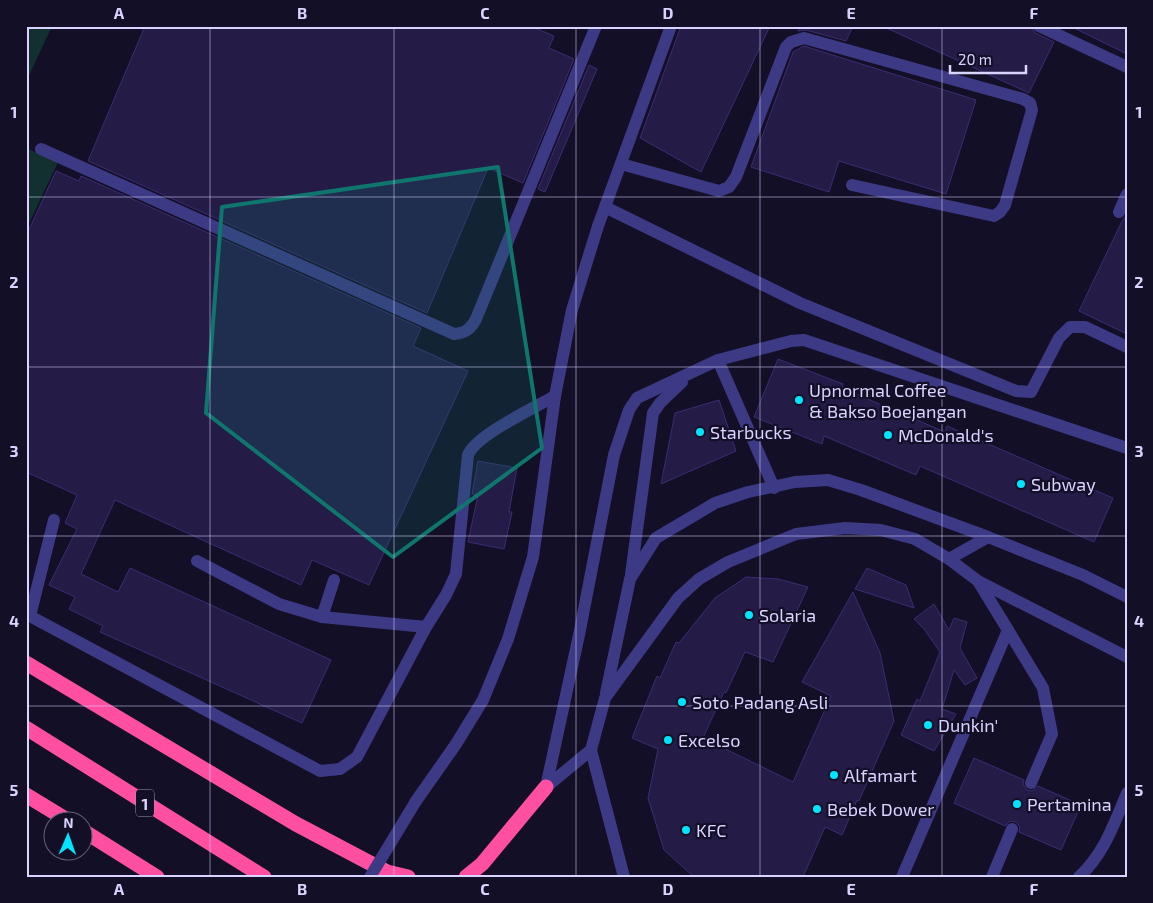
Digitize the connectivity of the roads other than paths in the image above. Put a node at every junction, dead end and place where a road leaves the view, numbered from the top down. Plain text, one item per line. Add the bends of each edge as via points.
1 (596, 26) edge
2 (672, 26) edge
3 (1039, 26) edge
4 (1127, 67) edge
5 (41, 149) dead end
6 (621, 164) junction
7 (852, 185) dead end
8 (1127, 194) edge
9 (605, 206) junction
10 (1119, 212) dead end
11 (1127, 347) edge
12 (718, 360) junction
13 (696, 370) junction
14 (555, 396) junction
15 (1127, 448) edge
16 (774, 488) junction
17 (54, 520) dead end
18 (988, 537) junction
19 (949, 559) junction
20 (197, 561) dead end
21 (630, 578) junction
22 (334, 580) dead end
23 (978, 581) junction
24 (1127, 597) edge
25 (28, 615) edge
26 (322, 617) junction
27 (426, 627) junction
28 (1008, 630) junction
29 (1127, 657) edge
30 (26, 663) edge
31 (605, 698) junction
32 (26, 728) edge
33 (591, 750) junction
34 (1031, 783) dead end
35 (546, 787) junction
36 (1127, 793) edge
37 (26, 795) edge
38 (50, 810) edge
39 (1012, 829) dead end
40 (92, 836) edge
41 (157, 877) edge
42 (264, 877) edge
43 (370, 877) edge
44 (408, 877) edge
45 (466, 877) edge
46 (624, 877) edge
47 (902, 877) edge
48 (992, 877) edge
49 (1079, 877) edge

1 - 5 street via 476,319 462,334 454,334
2 - 6 street
3 - 4 street
6 - 7 street via 719,192 729,187 736,177 786,48 791,42 804,38 1030,103 1032,110 1005,205 994,216
6 - 9 street
8 - 10 street
9 - 11 street via 800,303 1016,391 1030,392 1059,338 1070,327 1085,327
9 - 14 street via 572,310
12 - 13 street
12 - 15 street via 804,340
12 - 16 street
13 - 21 street via 670,392 654,413
13 - 35 street via 637,398 629,410 614,455
14 - 27 street via 471,448 456,574
14 - 43 street, bridge via 533,557 508,639 483,700
16 - 18 street via 794,482 828,480
16 - 21 street via 748,492 715,503 656,538
17 - 25 street
18 - 19 street
18 - 24 street
19 - 23 street
19 - 31 street via 915,539 881,530 845,528 796,534 728,562 699,579 678,598
20 - 26 street via 279,604
21 - 31 street
22 - 26 street
23 - 28 street
23 - 29 street
25 - 27 street via 320,771 340,769 357,757
26 - 27 street
28 - 34 street via 1043,688 1051,726 1052,734
28 - 47 street
30 - 44 highway via 296,824 387,872
31 - 33 street
32 - 42 highway, 1
33 - 35 street
33 - 46 street
35 - 45 highway via 482,864
36 - 49 street via 1106,844
37 - 38 highway
39 - 48 street
40 - 41 highway

